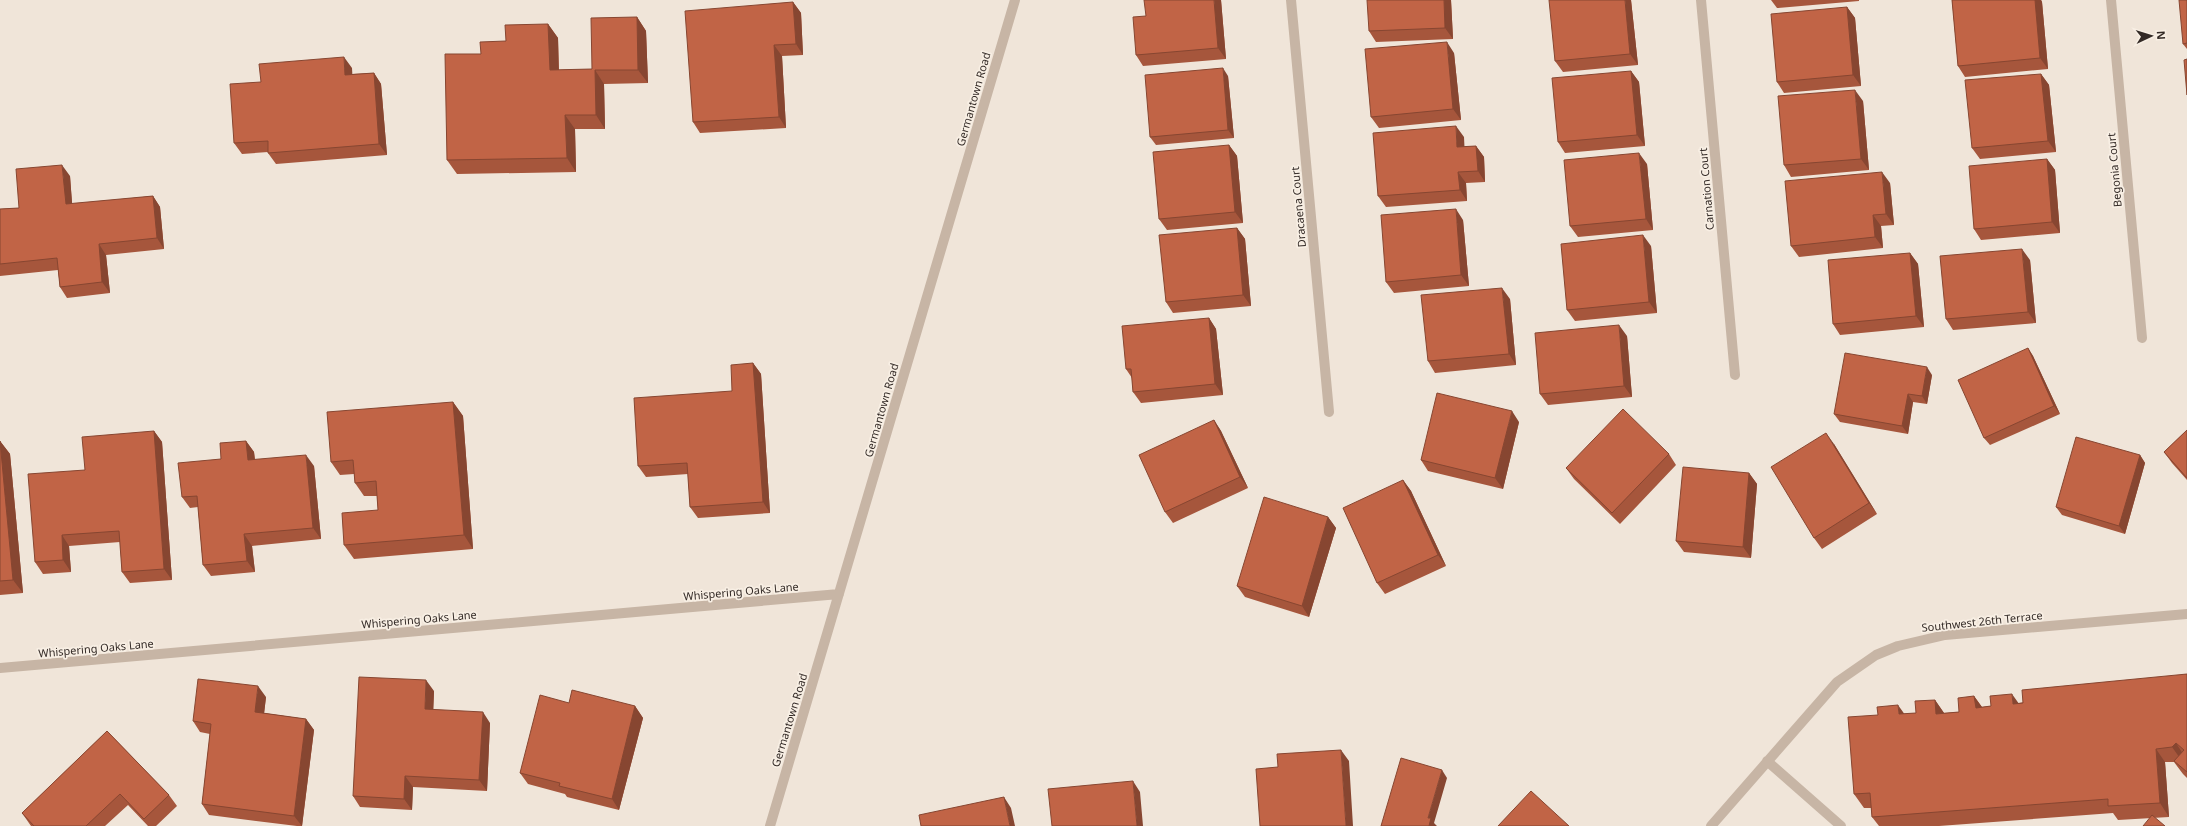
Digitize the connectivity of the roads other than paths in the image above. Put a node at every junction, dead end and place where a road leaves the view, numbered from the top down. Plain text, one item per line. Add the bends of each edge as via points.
1 (1015, 0) edge
2 (1291, 0) edge
3 (1701, 0) edge
4 (2111, 0) edge
5 (2142, 338) dead end
6 (1735, 375) dead end
7 (1329, 412) dead end
8 (840, 594) junction
9 (2187, 614) edge
10 (0, 668) edge
11 (1767, 761) junction
12 (770, 826) edge
13 (1711, 826) edge
14 (1842, 826) edge

1 - 8 street, Germantown Road
2 - 7 street, Dracaena Court
3 - 6 street, Carnation Court
4 - 5 street, Begonia Court
8 - 10 street, Whispering Oaks Lane
8 - 12 street, Germantown Road
9 - 11 street, Southwest 26th Terrace via 1945,635 1898,646 1876,655 1837,682
11 - 13 street, Southwest 26th Terrace
11 - 14 street

